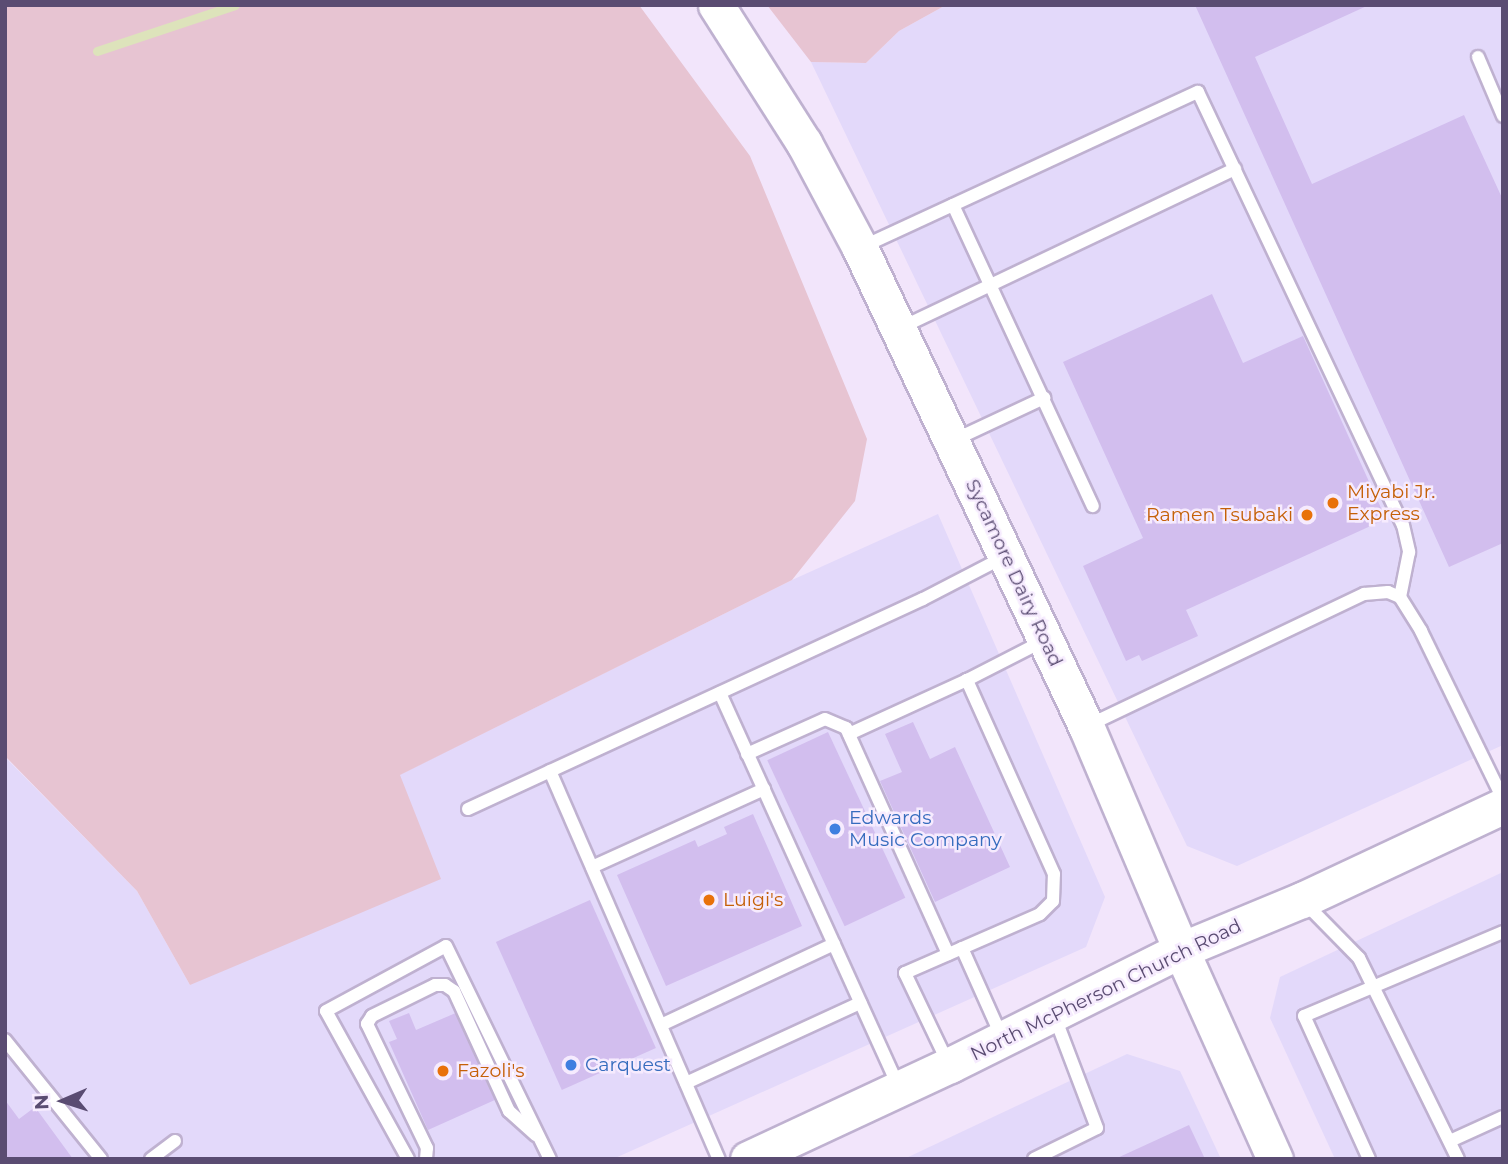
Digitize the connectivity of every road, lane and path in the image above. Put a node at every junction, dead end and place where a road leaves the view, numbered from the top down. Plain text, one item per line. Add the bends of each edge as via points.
1 (716, 5) edge
2 (1478, 57) dead end
3 (1503, 116) edge
4 (1235, 169) junction
5 (953, 205) junction
6 (860, 248) junction
7 (991, 284) junction
8 (898, 329) junction
9 (1044, 398) junction
10 (951, 441) junction
11 (1093, 506) dead end
12 (1006, 556) junction
13 (1400, 597) junction
14 (1045, 640) junction
15 (967, 680) junction
16 (720, 693) junction
17 (1086, 726) junction
18 (849, 734) junction
19 (747, 754) junction
20 (550, 771) junction
21 (764, 789) junction
22 (1503, 799) edge
23 (1503, 806) edge
24 (468, 809) dead end
25 (592, 867) junction
26 (1302, 900) junction
27 (1503, 932) edge
28 (834, 944) junction
29 (962, 948) junction
30 (1181, 950) junction
31 (948, 954) junction
32 (1374, 984) junction
33 (860, 1003) junction
34 (1054, 1014) junction
35 (661, 1025) junction
36 (1003, 1039) junction
37 (5, 1040) edge
38 (950, 1065) junction
39 (686, 1083) junction
40 (899, 1089) junction
41 (1503, 1117) edge
42 (541, 1140) junction
43 (175, 1141) dead end
44 (1450, 1141) junction
45 (101, 1159) edge
46 (151, 1159) edge
47 (408, 1159) edge
48 (426, 1159) edge
49 (550, 1159) edge
50 (719, 1159) edge
51 (748, 1159) edge
52 (1034, 1159) edge
53 (1275, 1159) edge
54 (1369, 1159) edge
55 (1458, 1159) edge

1 - 6 main road, Sycamore Dairy Road via 804,143
2 - 3 lane
4 - 5 lane via 1198,92
4 - 7 lane
4 - 13 lane via 1403,525 1409,552
5 - 6 lane
5 - 7 lane
6 - 8 main road, Sycamore Dairy Road
7 - 8 lane
7 - 9 lane
8 - 10 main road, Sycamore Dairy Road
9 - 10 lane
9 - 11 lane
10 - 12 main road, Sycamore Dairy Road
12 - 14 main road, Sycamore Dairy Road
12 - 16 lane
13 - 17 lane via 1378,591 1364,594
13 - 22 lane
14 - 15 lane
14 - 17 main road, Sycamore Dairy Road
15 - 18 lane
15 - 29 lane via 1054,874 1053,901 1040,914
16 - 19 lane
16 - 20 lane
17 - 30 main road, Sycamore Dairy Road
18 - 19 lane via 825,719
18 - 31 lane
19 - 21 lane
20 - 24 lane
20 - 25 lane
21 - 25 lane
21 - 28 lane
23 - 26 main road, North McPherson Church Road
25 - 35 lane
26 - 30 main road, North McPherson Church Road
26 - 32 lane via 1343,939
27 - 32 lane
28 - 33 lane
28 - 35 lane
29 - 31 lane
29 - 36 lane
30 - 34 main road, North McPherson Church Road
30 - 53 main road, Sycamore Dairy Road
31 - 38 lane via 905,974
32 - 44 lane
32 - 54 lane via 1304,1016
33 - 39 lane
33 - 40 lane
34 - 36 main road, North McPherson Church Road
34 - 52 lane via 1097,1128
35 - 39 lane
36 - 38 main road, North McPherson Church Road
37 - 45 lane
38 - 40 main road, North McPherson Church Road
39 - 50 lane
40 - 51 main road, North McPherson Church Road
41 - 44 lane
42 - 47 lane via 446,946 326,1011
42 - 48 lane via 509,1111 454,991 435,985 372,1016 367,1024 427,1149
42 - 49 lane
43 - 46 lane
44 - 55 lane

